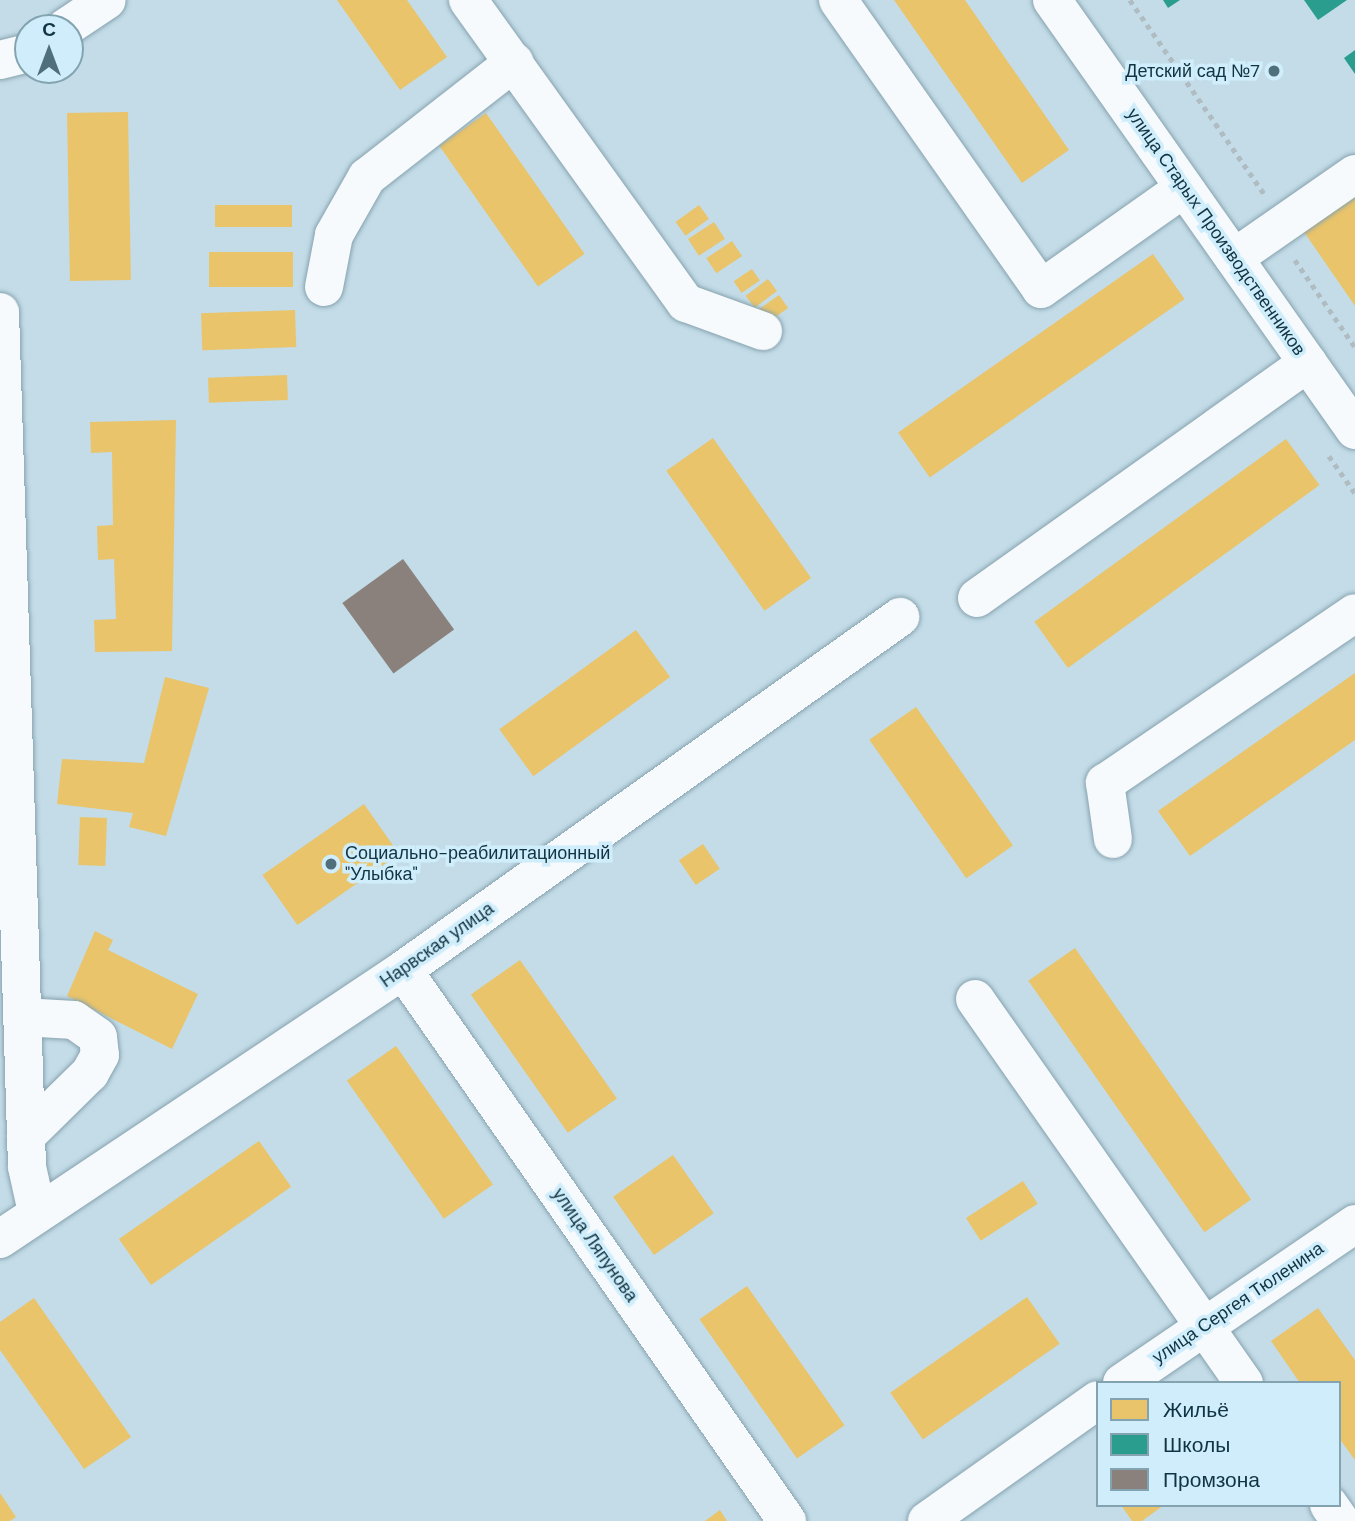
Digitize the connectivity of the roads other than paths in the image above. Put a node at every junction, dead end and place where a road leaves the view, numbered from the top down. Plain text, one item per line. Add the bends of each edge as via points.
1 (107, 0) edge
2 (468, 0) edge
3 (838, 0) edge
4 (1052, 0) edge
5 (84, 15) edge
6 (513, 62) junction
7 (1355, 174) edge
8 (1184, 188) junction
9 (1234, 258) junction
10 (324, 286) dead end
11 (0, 312) edge
12 (0, 328) edge
13 (763, 331) dead end
14 (1308, 363) junction
15 (1355, 430) edge
16 (977, 598) dead end
17 (1355, 613) edge
18 (901, 617) dead end
19 (1113, 839) dead end
20 (9, 869) edge
21 (403, 970) junction
22 (975, 999) dead end
23 (22, 1017) junction
24 (18, 1161) edge
25 (37, 1212) junction
26 (1355, 1224) edge
27 (0, 1239) edge
28 (1204, 1324) junction
29 (1125, 1381) edge
30 (1243, 1381) edge
31 (1096, 1401) edge
32 (787, 1521) edge
33 (927, 1521) edge

1 - 5 street
2 - 6 street
3 - 8 street via 1041,289
4 - 8 street, улица Старых Производственников
6 - 10 street via 367,177 334,235
6 - 13 street via 685,303
7 - 9 street
8 - 9 street, улица Старых Производственников
9 - 14 street, улица Старых Производственников
11 - 12 street
12 - 20 street
14 - 15 street, улица Старых Производственников
14 - 16 street
17 - 19 street via 1105,783
18 - 21 street, Нарвская улица
20 - 23 street
21 - 25 street, Нарвская улица
21 - 32 street, улица Ляпунова
22 - 28 street
23 - 24 street
23 - 24 street via 74,1020 98,1037 100,1055
24 - 25 street
25 - 27 street, Нарвская улица
26 - 28 street, улица Сергея Тюленина
28 - 29 street, улица Сергея Тюленина
28 - 30 street
31 - 33 street

